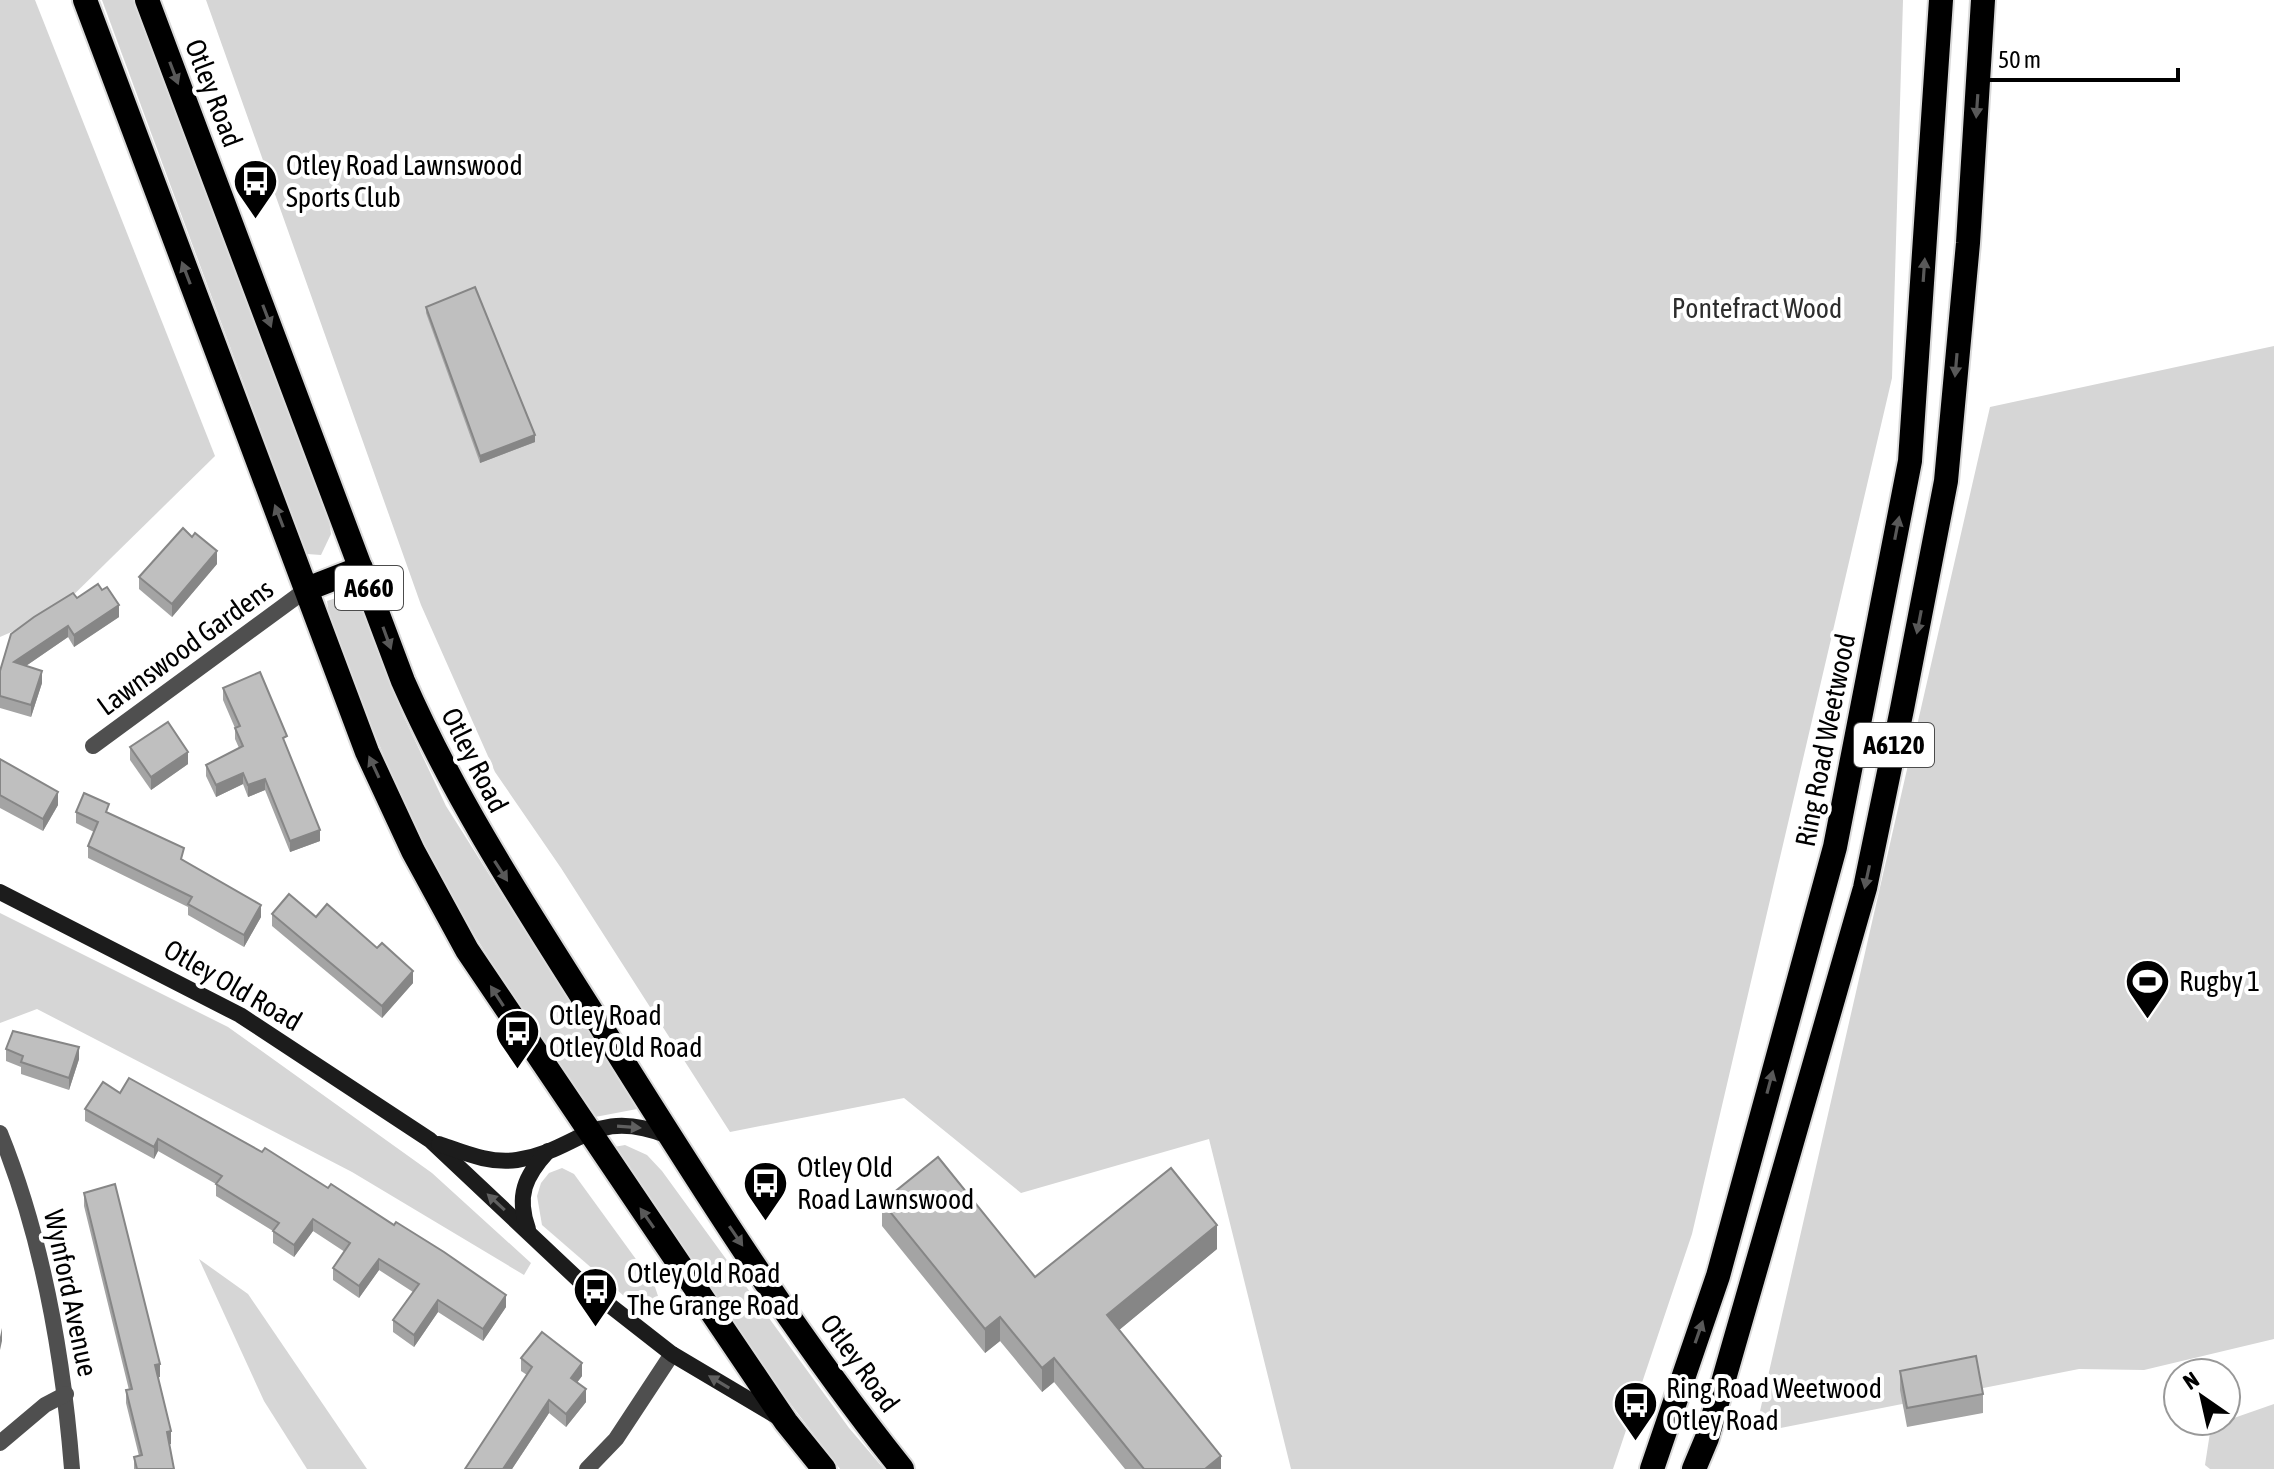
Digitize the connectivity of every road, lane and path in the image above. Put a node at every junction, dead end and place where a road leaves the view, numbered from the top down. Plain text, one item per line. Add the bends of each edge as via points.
1 (85, 0) edge
2 (147, 0) edge
3 (1941, 0) edge
4 (1983, 0) edge
5 (361, 568) junction
6 (307, 589) junction
7 (93, 746) dead end
8 (0, 892) edge
9 (587, 1131) junction
10 (0, 1133) edge
11 (670, 1137) junction
12 (430, 1140) junction
13 (549, 1149) junction
14 (529, 1233) junction
15 (672, 1354) junction
16 (66, 1394) junction
17 (786, 1422) junction
18 (0, 1443) edge
19 (72, 1469) edge
20 (587, 1469) edge
21 (824, 1469) edge
22 (902, 1469) edge
23 (1652, 1469) edge
24 (1694, 1469) edge

6 -> 1 highway, A660
2 -> 5 highway, Otley Road / A660
23 -> 3 highway, Ring Road Weetwood / A6120 via 1718,1276 1835,847 1910,461
4 -> 24 highway, A6120 via 1946,481 1905,694 1849,948
5 - 6 highway
5 -> 11 highway, Otley Road / A660 via 435,753 491,855
6 - 7 street, Lawnswood Gardens
9 -> 6 highway, A660 via 467,950 413,851 367,752
8 - 12 street, Otley Old Road via 240,1015
9 -> 11 street, Otley Old Road via 630,1126
9 - 13 street, Otley Old Road
17 -> 9 highway, A660
10 - 16 street, Wynford Avenue via 19,1181 58,1337
11 -> 22 highway, Otley Road / A660 via 842,1394
12 - 13 street, Otley Old Road via 493,1160 516,1160
14 -> 12 street, Otley Old Road
13 - 14 street via 521,1190
14 - 15 street, Otley Old Road via 585,1286
17 -> 15 street, Otley Old Road
15 - 20 street via 616,1439
16 - 18 street
16 - 19 street, Wynford Avenue
17 - 21 highway, A660

